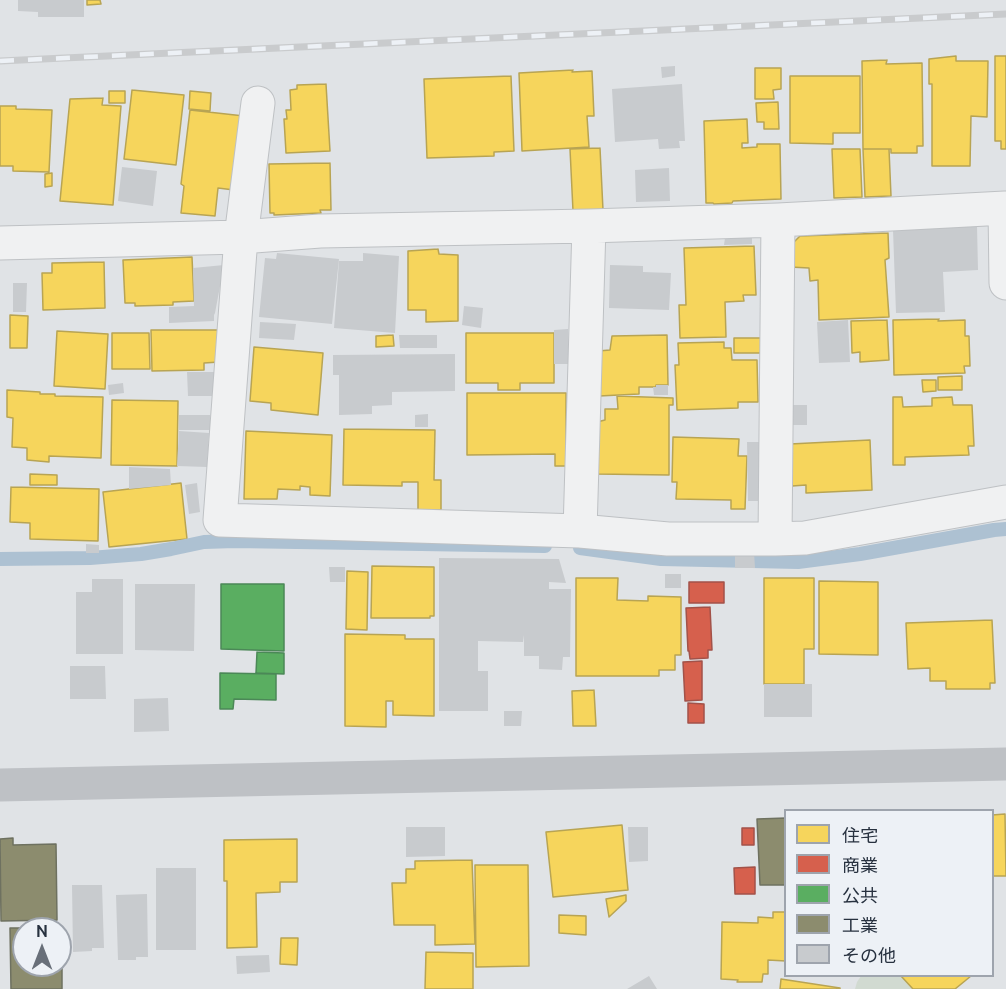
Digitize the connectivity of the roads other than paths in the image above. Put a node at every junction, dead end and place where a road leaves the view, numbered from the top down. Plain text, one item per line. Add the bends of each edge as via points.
1 (258, 103) dead end
2 (1006, 208) edge
3 (778, 220) junction
4 (589, 226) junction
5 (241, 237) junction
6 (0, 243) edge
7 (1006, 284) edge
8 (1006, 502) edge
9 (580, 531) junction
10 (776, 539) junction
11 (1006, 764) edge
12 (0, 785) edge

1 - 5 street
2 - 3 street
2 - 7 street
3 - 4 street
3 - 10 street
4 - 5 street via 320,231
4 - 9 street
5 - 6 street
5 - 9 street via 220,520
8 - 10 street via 805,538
9 - 10 street via 668,539
11 - 12 street

